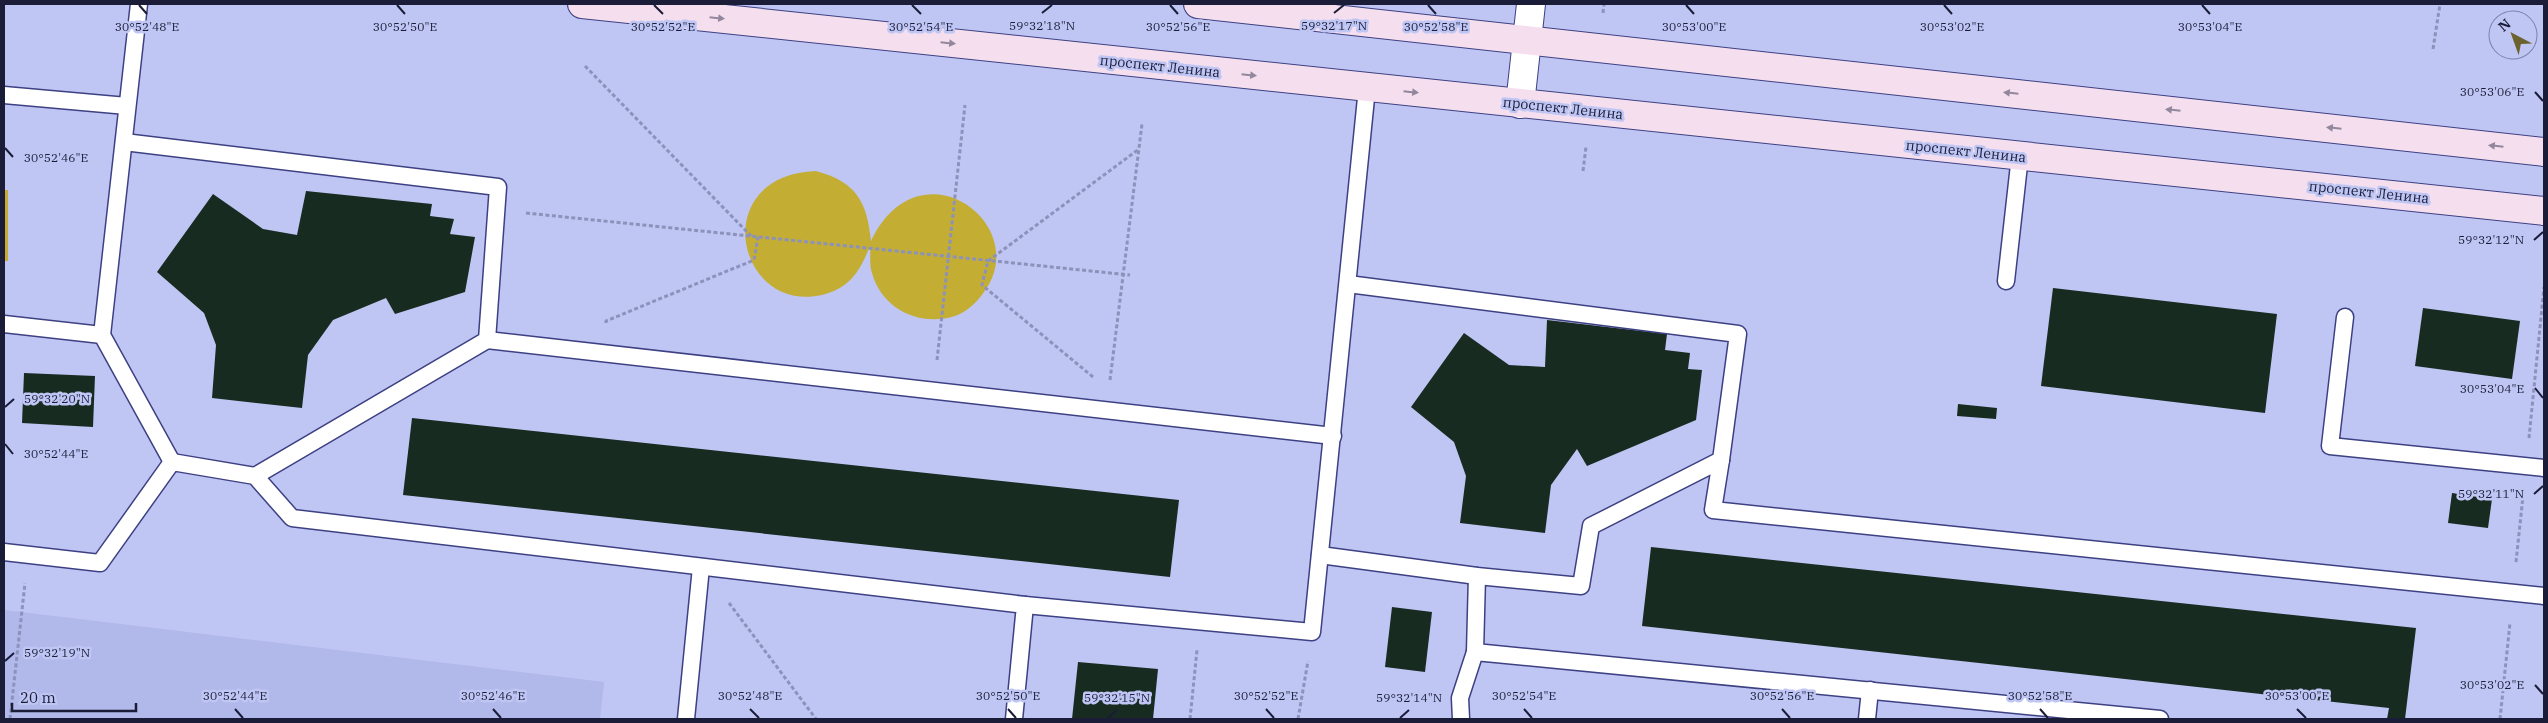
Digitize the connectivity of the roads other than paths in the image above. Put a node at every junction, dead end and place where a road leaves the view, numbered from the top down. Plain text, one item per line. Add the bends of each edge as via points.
1 (139, 4) edge
2 (582, 4) edge
3 (1198, 4) edge
4 (1531, 4) edge
5 (1527, 39) junction
6 (1367, 88) junction
7 (4, 95) edge
8 (1520, 104) junction
9 (127, 106) junction
10 (124, 142) junction
11 (2544, 152) edge
12 (2020, 156) junction
13 (2544, 210) edge
14 (2006, 281) dead end
15 (1348, 284) junction
16 (2345, 317) dead end
17 (4, 324) edge
18 (102, 335) junction
19 (488, 340) junction
20 (1333, 436) junction
21 (1721, 460) junction
22 (172, 462) junction
23 (2544, 468) edge
24 (255, 476) junction
25 (4, 552) edge
26 (1320, 555) junction
27 (701, 567) junction
28 (1476, 576) junction
29 (2544, 596) edge
30 (1025, 605) junction
31 (1475, 652) junction
32 (1870, 690) junction
33 (686, 719) edge
34 (1014, 719) edge
35 (1461, 719) edge
36 (1867, 719) edge
37 (2160, 719) edge

1 - 9 lane
2 -> 6 main road, проспект Ленина
3 - 5 main road
4 - 5 street
5 - 8 street
11 -> 5 main road
6 -> 8 main road, проспект Ленина
6 - 15 lane
7 - 9 lane
8 - 12 main road, проспект Ленина
9 - 10 lane
10 - 18 lane
10 - 19 lane via 498,187
12 - 13 main road, проспект Ленина
12 - 14 lane
15 - 20 lane
15 - 21 lane via 1738,334
16 - 23 lane via 2330,446
17 - 18 lane
18 - 22 lane
19 - 20 lane
19 - 24 lane
20 - 26 lane
21 - 28 lane via 1591,526 1581,586
21 - 29 lane via 1713,510
22 - 24 lane
22 - 25 lane via 100,563
24 - 27 lane via 292,518
26 - 28 lane
26 - 30 lane via 1312,632
27 - 30 lane
27 - 33 lane
28 - 31 lane
30 - 34 lane
31 - 32 lane
31 - 35 lane via 1460,698
32 - 36 lane
32 - 37 lane

